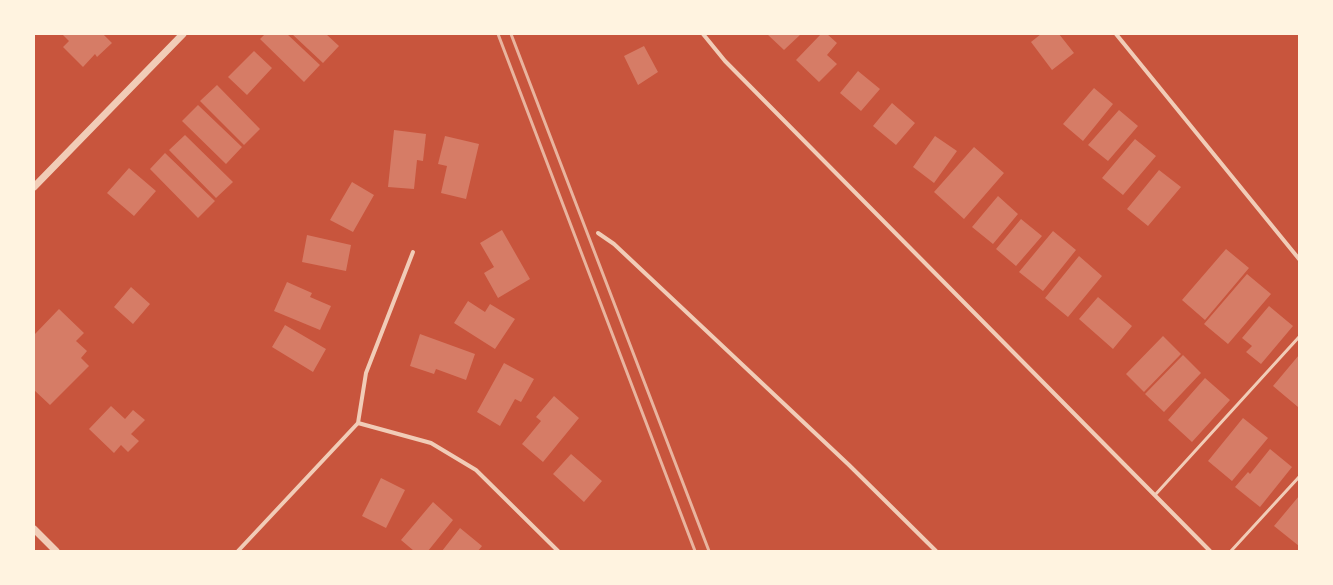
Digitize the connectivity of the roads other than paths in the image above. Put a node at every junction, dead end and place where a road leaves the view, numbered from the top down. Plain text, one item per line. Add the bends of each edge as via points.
1 (183, 34) edge
2 (703, 34) edge
3 (1116, 34) edge
4 (34, 187) edge
5 (598, 233) dead end
6 (413, 252) dead end
7 (1299, 259) edge
8 (1299, 337) edge
9 (358, 423) junction
10 (1299, 477) edge
11 (1155, 495) junction
12 (34, 529) edge
13 (56, 551) edge
14 (238, 551) edge
15 (558, 551) edge
16 (936, 551) edge
17 (1210, 551) edge
18 (1231, 551) edge

1 - 4 street
2 - 11 street via 725,61
3 - 7 street
5 - 16 street via 614,244 838,454
6 - 9 street via 366,373
8 - 11 lane
9 - 14 street
9 - 15 street via 431,443 476,470
10 - 18 lane
11 - 17 street
12 - 13 street

